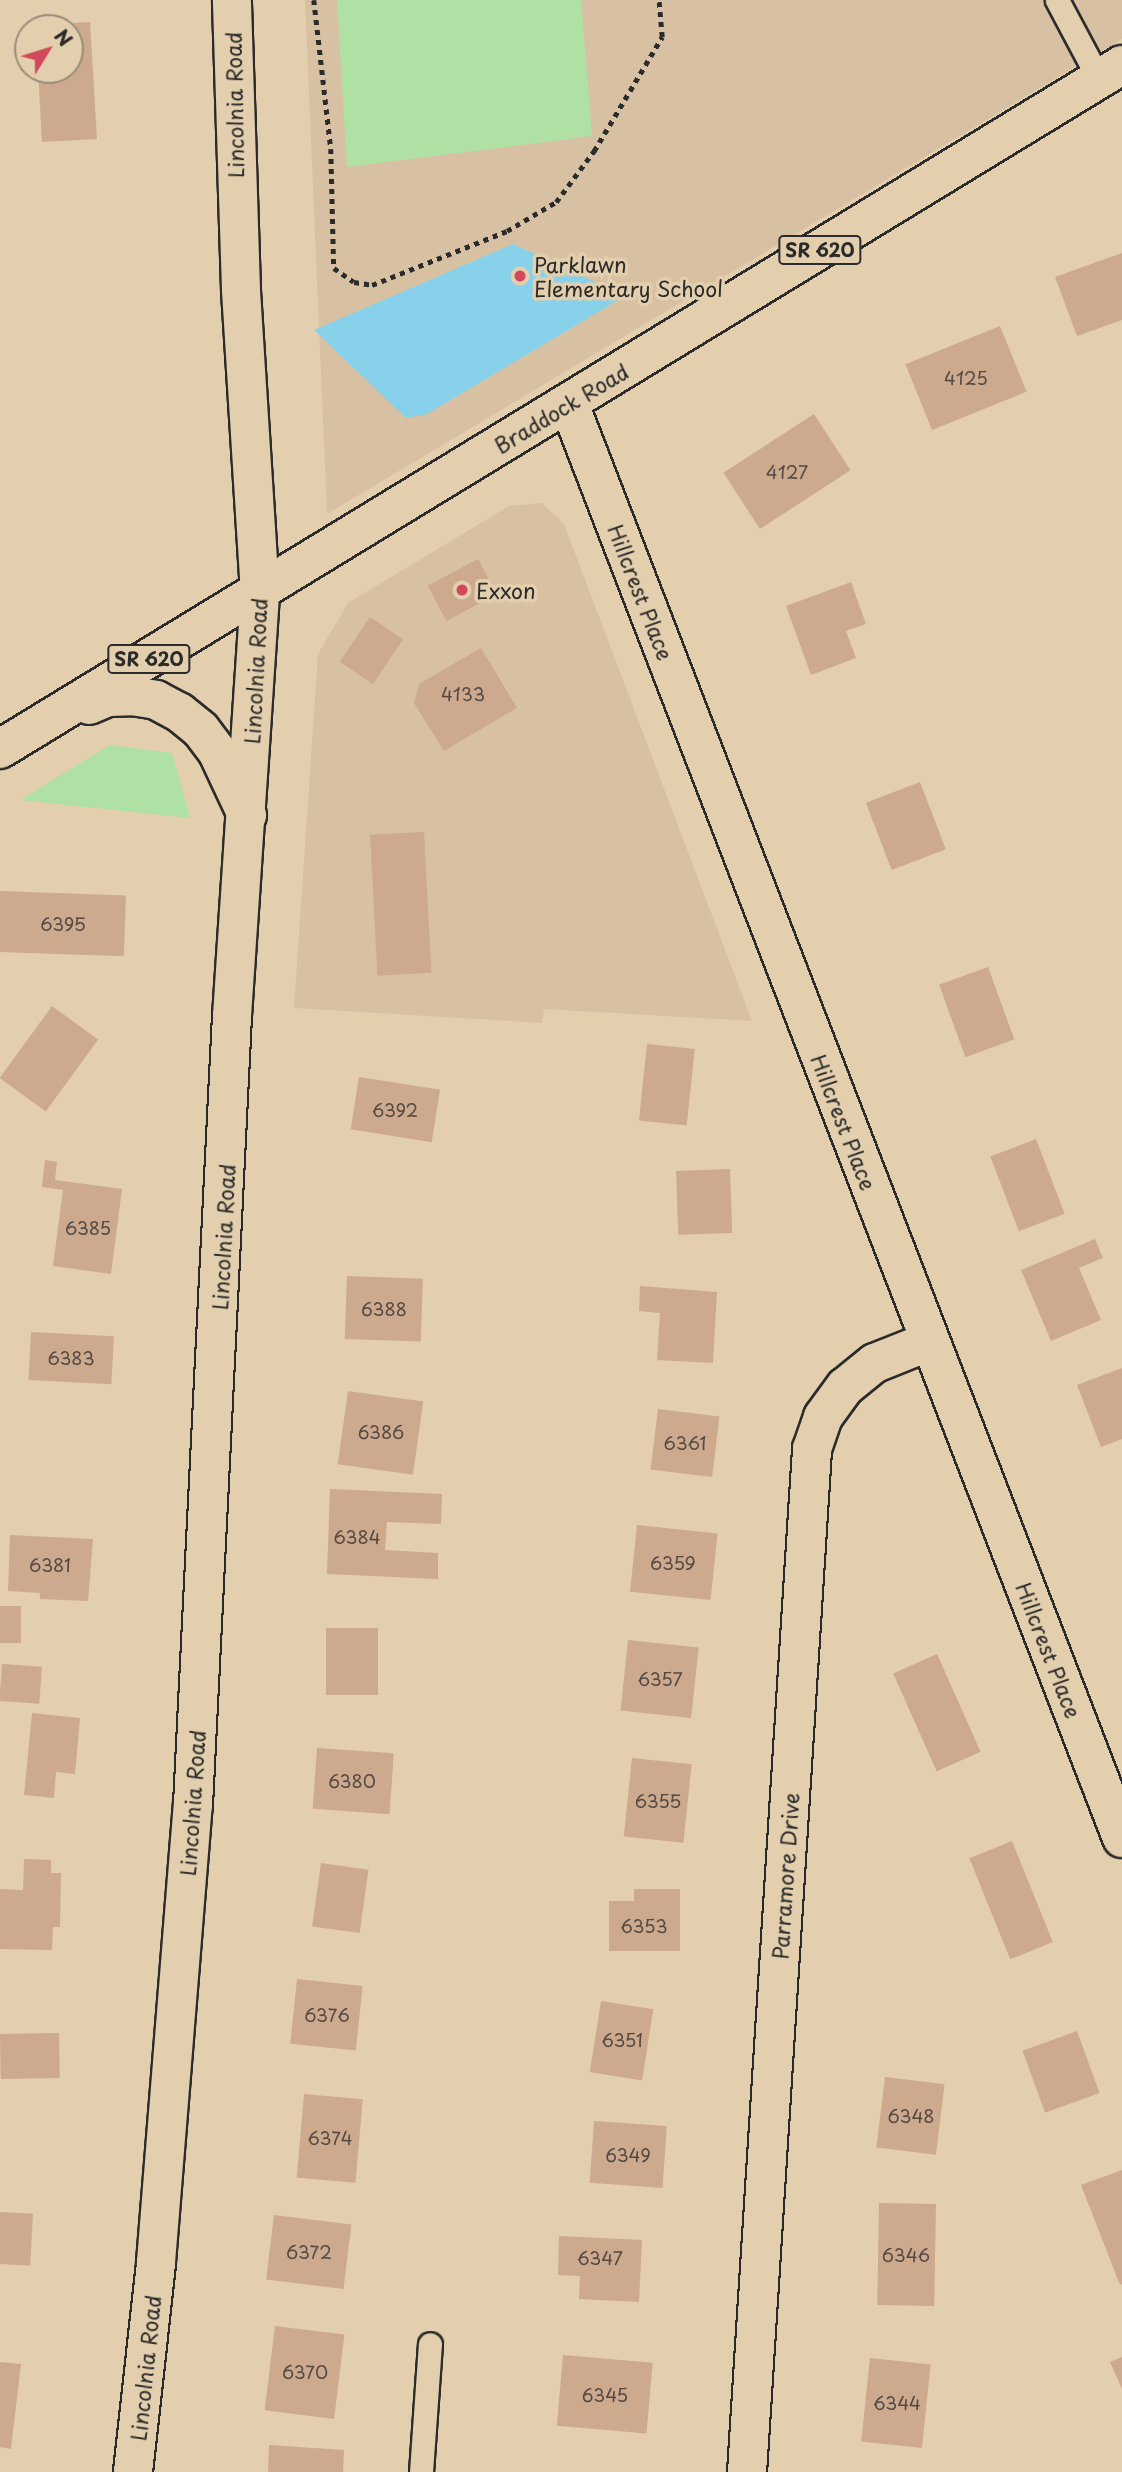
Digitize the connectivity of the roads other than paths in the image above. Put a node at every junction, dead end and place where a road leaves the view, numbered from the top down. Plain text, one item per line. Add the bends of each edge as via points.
1 (232, 0) edge
2 (1057, 0) edge
3 (1111, 72) edge
4 (569, 404) junction
5 (260, 593) junction
6 (38, 725) junction
7 (0, 749) edge
8 (247, 815) junction
9 (930, 1341) junction
10 (1122, 1838) edge
11 (430, 2344) dead end
12 (134, 2472) edge
13 (422, 2472) edge
14 (747, 2472) edge

1 - 5 main road, Lincolnia Road via 240,277
2 - 3 lane
3 - 4 main road, Braddock Road / SR 620
4 - 5 main road, Braddock Road / SR 620
4 - 9 main road, Hillcrest Place
5 - 6 main road, Braddock Road / SR 620
5 - 8 main road, Lincolnia Road
6 - 7 main road, Braddock Road / SR 620
6 - 8 main road via 108,697 156,700 201,730 231,775
8 - 12 main road, Lincolnia Road via 232,1016 193,1805
9 - 10 main road, Hillcrest Place
9 - 14 main road, Parramore Drive via 875,1363 845,1387 823,1417 812,1449
11 - 13 lane

